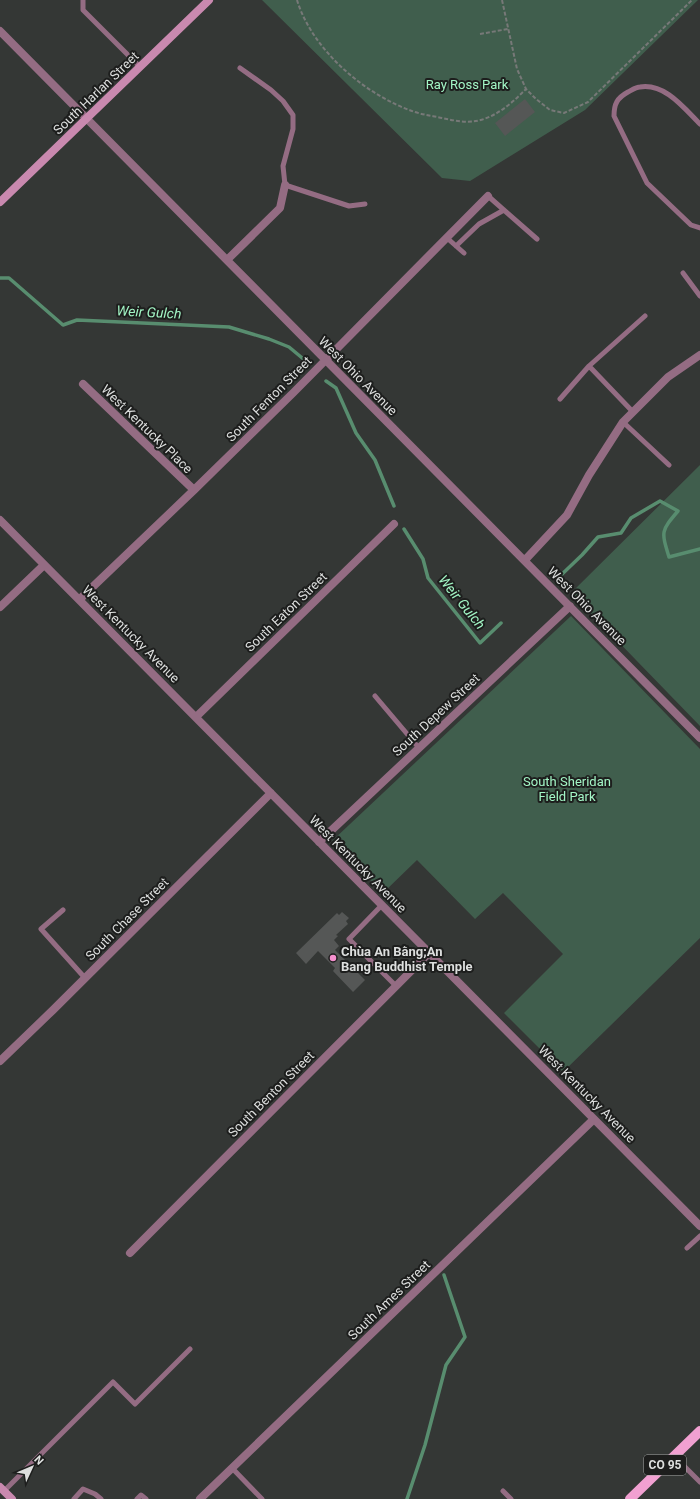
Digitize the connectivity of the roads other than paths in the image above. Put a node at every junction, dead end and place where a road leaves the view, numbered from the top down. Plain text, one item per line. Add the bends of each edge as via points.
1 (83, 0) edge
2 (209, 0) edge
3 (0, 31) edge
4 (140, 67) junction
5 (240, 68) dead end
6 (87, 119) junction
7 (700, 124) edge
8 (285, 185) junction
9 (488, 196) joint
10 (0, 202) edge
11 (365, 204) dead end
12 (504, 210) junction
13 (700, 228) edge
14 (447, 238) junction
15 (537, 239) dead end
16 (456, 246) junction
17 (464, 253) dead end
18 (227, 260) junction
19 (683, 273) dead end
20 (700, 296) edge
21 (645, 316) dead end
22 (700, 355) edge
23 (325, 360) junction
24 (589, 366) junction
25 (83, 384) dead end
26 (560, 399) dead end
27 (633, 412) junction
28 (623, 422) junction
29 (669, 465) dead end
30 (194, 490) junction
31 (0, 520) edge
32 (394, 524) dead end
33 (525, 560) junction
34 (44, 565) junction
35 (80, 599) junction
36 (570, 606) junction
37 (0, 607) edge
38 (375, 696) dead end
39 (196, 717) junction
40 (700, 738) edge
41 (419, 748) junction
42 (271, 793) junction
43 (319, 842) junction
44 (382, 905) junction
45 (63, 910) dead end
46 (429, 953) junction
47 (85, 978) junction
48 (396, 986) junction
49 (0, 1061) edge
50 (594, 1119) junction
51 (700, 1226) edge
52 (700, 1236) edge
53 (687, 1248) dead end
54 (130, 1253) dead end
55 (190, 1349) dead end
56 (700, 1431) edge
57 (674, 1456) junction
58 (232, 1468) junction
59 (700, 1482) edge
60 (2, 1489) edge
61 (503, 1491) dead end
62 (11, 1499) edge
63 (74, 1499) edge
64 (100, 1499) edge
65 (137, 1499) edge
66 (146, 1499) edge
67 (200, 1499) edge
68 (262, 1499) edge
69 (511, 1499) edge
70 (630, 1499) edge

1 - 4 lane via 82,10
2 - 4 street, South Harlan Street
3 - 6 street, West Ohio Avenue
4 - 6 street, South Harlan Street
5 - 8 lane via 271,90 293,115 293,129 282,166
6 - 10 street, South Harlan Street
6 - 18 street, West Ohio Avenue
7 - 13 lane via 677,101 657,87 639,87 622,95 614,105 614,116 647,183 691,225
8 - 11 lane via 349,206
8 - 18 street via 280,208
9 - 12 lane
9 - 14 street, South Fenton Street
12 - 15 lane
12 - 16 lane via 479,224
14 - 16 lane
14 - 23 street, South Fenton Street
16 - 17 lane
18 - 23 street, West Ohio Avenue
19 - 20 lane
21 - 24 lane
22 - 27 street via 668,378
23 - 30 street, South Fenton Street
23 - 33 street, West Ohio Avenue
24 - 26 lane
24 - 27 lane
25 - 30 street, West Kentucky Place
27 - 28 street
28 - 29 lane
28 - 33 street via 567,515
30 - 35 street, South Fenton Street
31 - 34 street, West Kentucky Avenue
32 - 39 street, South Eaton Street
33 - 36 street, West Ohio Avenue
34 - 35 street, West Kentucky Avenue
34 - 37 street
35 - 39 street, West Kentucky Avenue
36 - 40 street, West Ohio Avenue
36 - 41 street, South Depew Street
38 - 41 lane
39 - 42 street, West Kentucky Avenue
41 - 43 street, South Depew Street
42 - 43 street, West Kentucky Avenue
42 - 47 street, South Chase Street
43 - 44 street, West Kentucky Avenue
44 - 46 street, West Kentucky Avenue
44 - 48 lane via 349,939
45 - 47 lane via 41,929
46 - 48 street, South Benton Street
46 - 50 street, West Kentucky Avenue
47 - 49 street, South Chase Street
48 - 54 street, South Benton Street
50 - 51 street, West Kentucky Avenue
50 - 58 street, South Ames Street
52 - 53 lane
55 - 60 lane via 135,1404 113,1382
56 - 57 main road, CO 95
57 - 59 lane
57 - 70 main road, CO 95
58 - 67 street, South Ames Street
58 - 68 lane
60 - 62 street
61 - 69 lane
63 - 64 lane via 83,1489
65 - 66 lane via 141,1495

